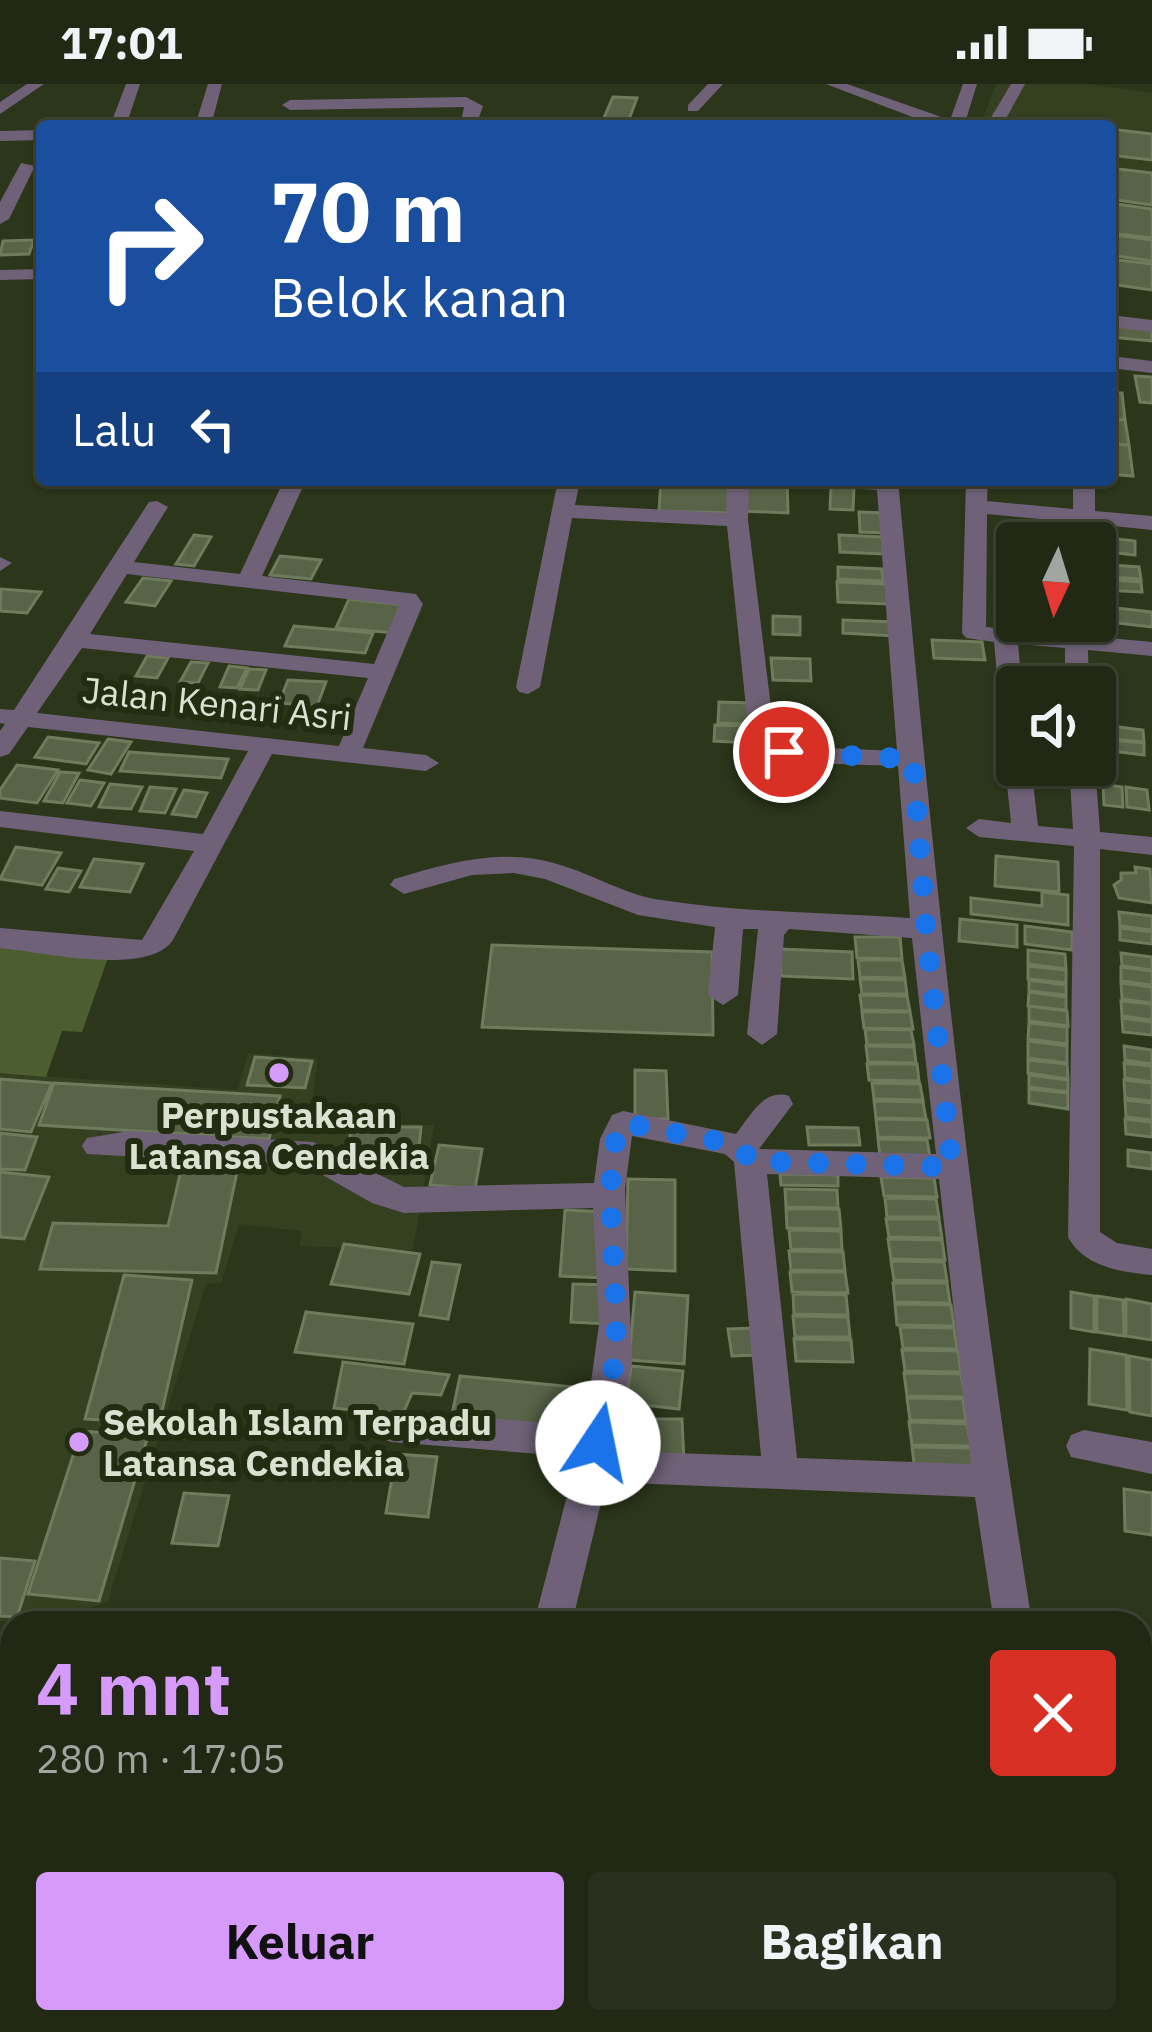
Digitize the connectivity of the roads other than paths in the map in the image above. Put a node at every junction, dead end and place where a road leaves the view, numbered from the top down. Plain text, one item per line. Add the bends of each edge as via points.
1 (37, 84) edge
2 (133, 84) edge
3 (215, 84) edge
4 (716, 84) edge
5 (833, 84) edge
6 (970, 84) edge
7 (1018, 84) edge
8 (297, 85) edge
9 (316, 86) edge
10 (421, 102) junction
11 (290, 105) junction
12 (693, 108) dead end
13 (0, 109) edge
14 (120, 120) edge
15 (204, 120) edge
16 (287, 120) edge
17 (470, 120) edge
18 (937, 120) edge
19 (956, 120) edge
20 (997, 120) edge
21 (36, 135) edge
22 (0, 136) edge
23 (0, 166) edge
24 (34, 166) edge
25 (3, 208) edge
26 (36, 274) edge
27 (0, 275) edge
28 (1116, 322) edge
29 (1152, 326) edge
30 (1116, 347) edge
31 (1152, 351) edge
32 (1116, 363) edge
33 (1152, 368) edge
34 (292, 486) edge
35 (568, 486) edge
36 (738, 486) edge
37 (887, 486) edge
38 (977, 486) edge
39 (1084, 486) edge
40 (976, 506) junction
41 (157, 507) dead end
42 (563, 511) junction
43 (1087, 517) junction
44 (737, 520) junction
45 (1086, 522) edge
46 (1152, 523) edge
47 (121, 567) junction
48 (249, 579) junction
49 (996, 635) edge
50 (75, 640) junction
51 (1116, 641) edge
52 (1152, 649) edge
53 (382, 672) junction
54 (528, 687) dead end
55 (10, 717) edge
56 (265, 745) junction
57 (0, 749) edge
58 (348, 754) junction
59 (913, 759) junction
60 (426, 763) dead end
61 (1020, 786) edge
62 (1084, 786) edge
63 (0, 819) edge
64 (979, 828) dead end
65 (1025, 831) junction
66 (1088, 839) junction
67 (212, 844) junction
68 (1152, 846) edge
69 (404, 885) dead end
70 (730, 920) junction
71 (780, 921) junction
72 (926, 929) junction
73 (0, 938) edge
74 (723, 995) dead end
75 (762, 1034) dead end
76 (778, 1104) dead end
77 (98, 1146) dead end
78 (746, 1155) junction
79 (952, 1167) junction
80 (612, 1195) junction
81 (1152, 1262) edge
82 (391, 1426) dead end
83 (1084, 1446) dead end
84 (596, 1455) junction
85 (1152, 1458) edge
86 (782, 1476) junction
87 (991, 1480) junction
88 (554, 1611) edge
89 (1010, 1611) edge

1 - 13 street
2 - 14 street
3 - 15 street
4 - 12 street
5 - 18 street
6 - 19 street
7 - 20 street
8 - 11 street
9 - 10 street
10 - 11 street
10 - 17 street via 474,104
11 - 16 street
21 - 22 street
23 - 24 street
24 - 25 street
26 - 27 street
28 - 29 street
30 - 31 street
32 - 33 street
34 - 48 street
35 - 42 street
36 - 44 street
37 - 59 street
38 - 40 street
39 - 43 street
40 - 43 street
40 - 49 street via 974,633
41 - 47 street
42 - 44 street
42 - 54 street
43 - 45 street
43 - 46 street
44 - 59 street via 763,746
47 - 48 street
47 - 50 street
48 - 53 street via 408,599
50 - 53 street
50 - 55 street
51 - 52 street
53 - 58 street
55 - 56 street, Jalan Kenari Asri
55 - 57 street
56 - 58 street, Jalan Kenari Asri
56 - 67 street
58 - 60 street, Jalan Kenari Asri
59 - 72 street
61 - 65 street
62 - 66 street
63 - 67 street
64 - 65 street
65 - 66 street
66 - 68 street
66 - 81 street via 1084,1238 1115,1258
67 - 73 street via 150,948
69 - 70 street via 471,866 514,864 638,906
70 - 71 street
70 - 74 street
71 - 72 street
71 - 75 street via 770,934
72 - 79 street
76 - 78 street
77 - 80 street via 313,1154 404,1200
78 - 79 street
78 - 80 street via 623,1123 614,1138
78 - 86 street
79 - 87 street
80 - 84 street via 616,1329
82 - 84 street
83 - 85 street
84 - 86 street
84 - 88 street
86 - 87 street
87 - 89 street

